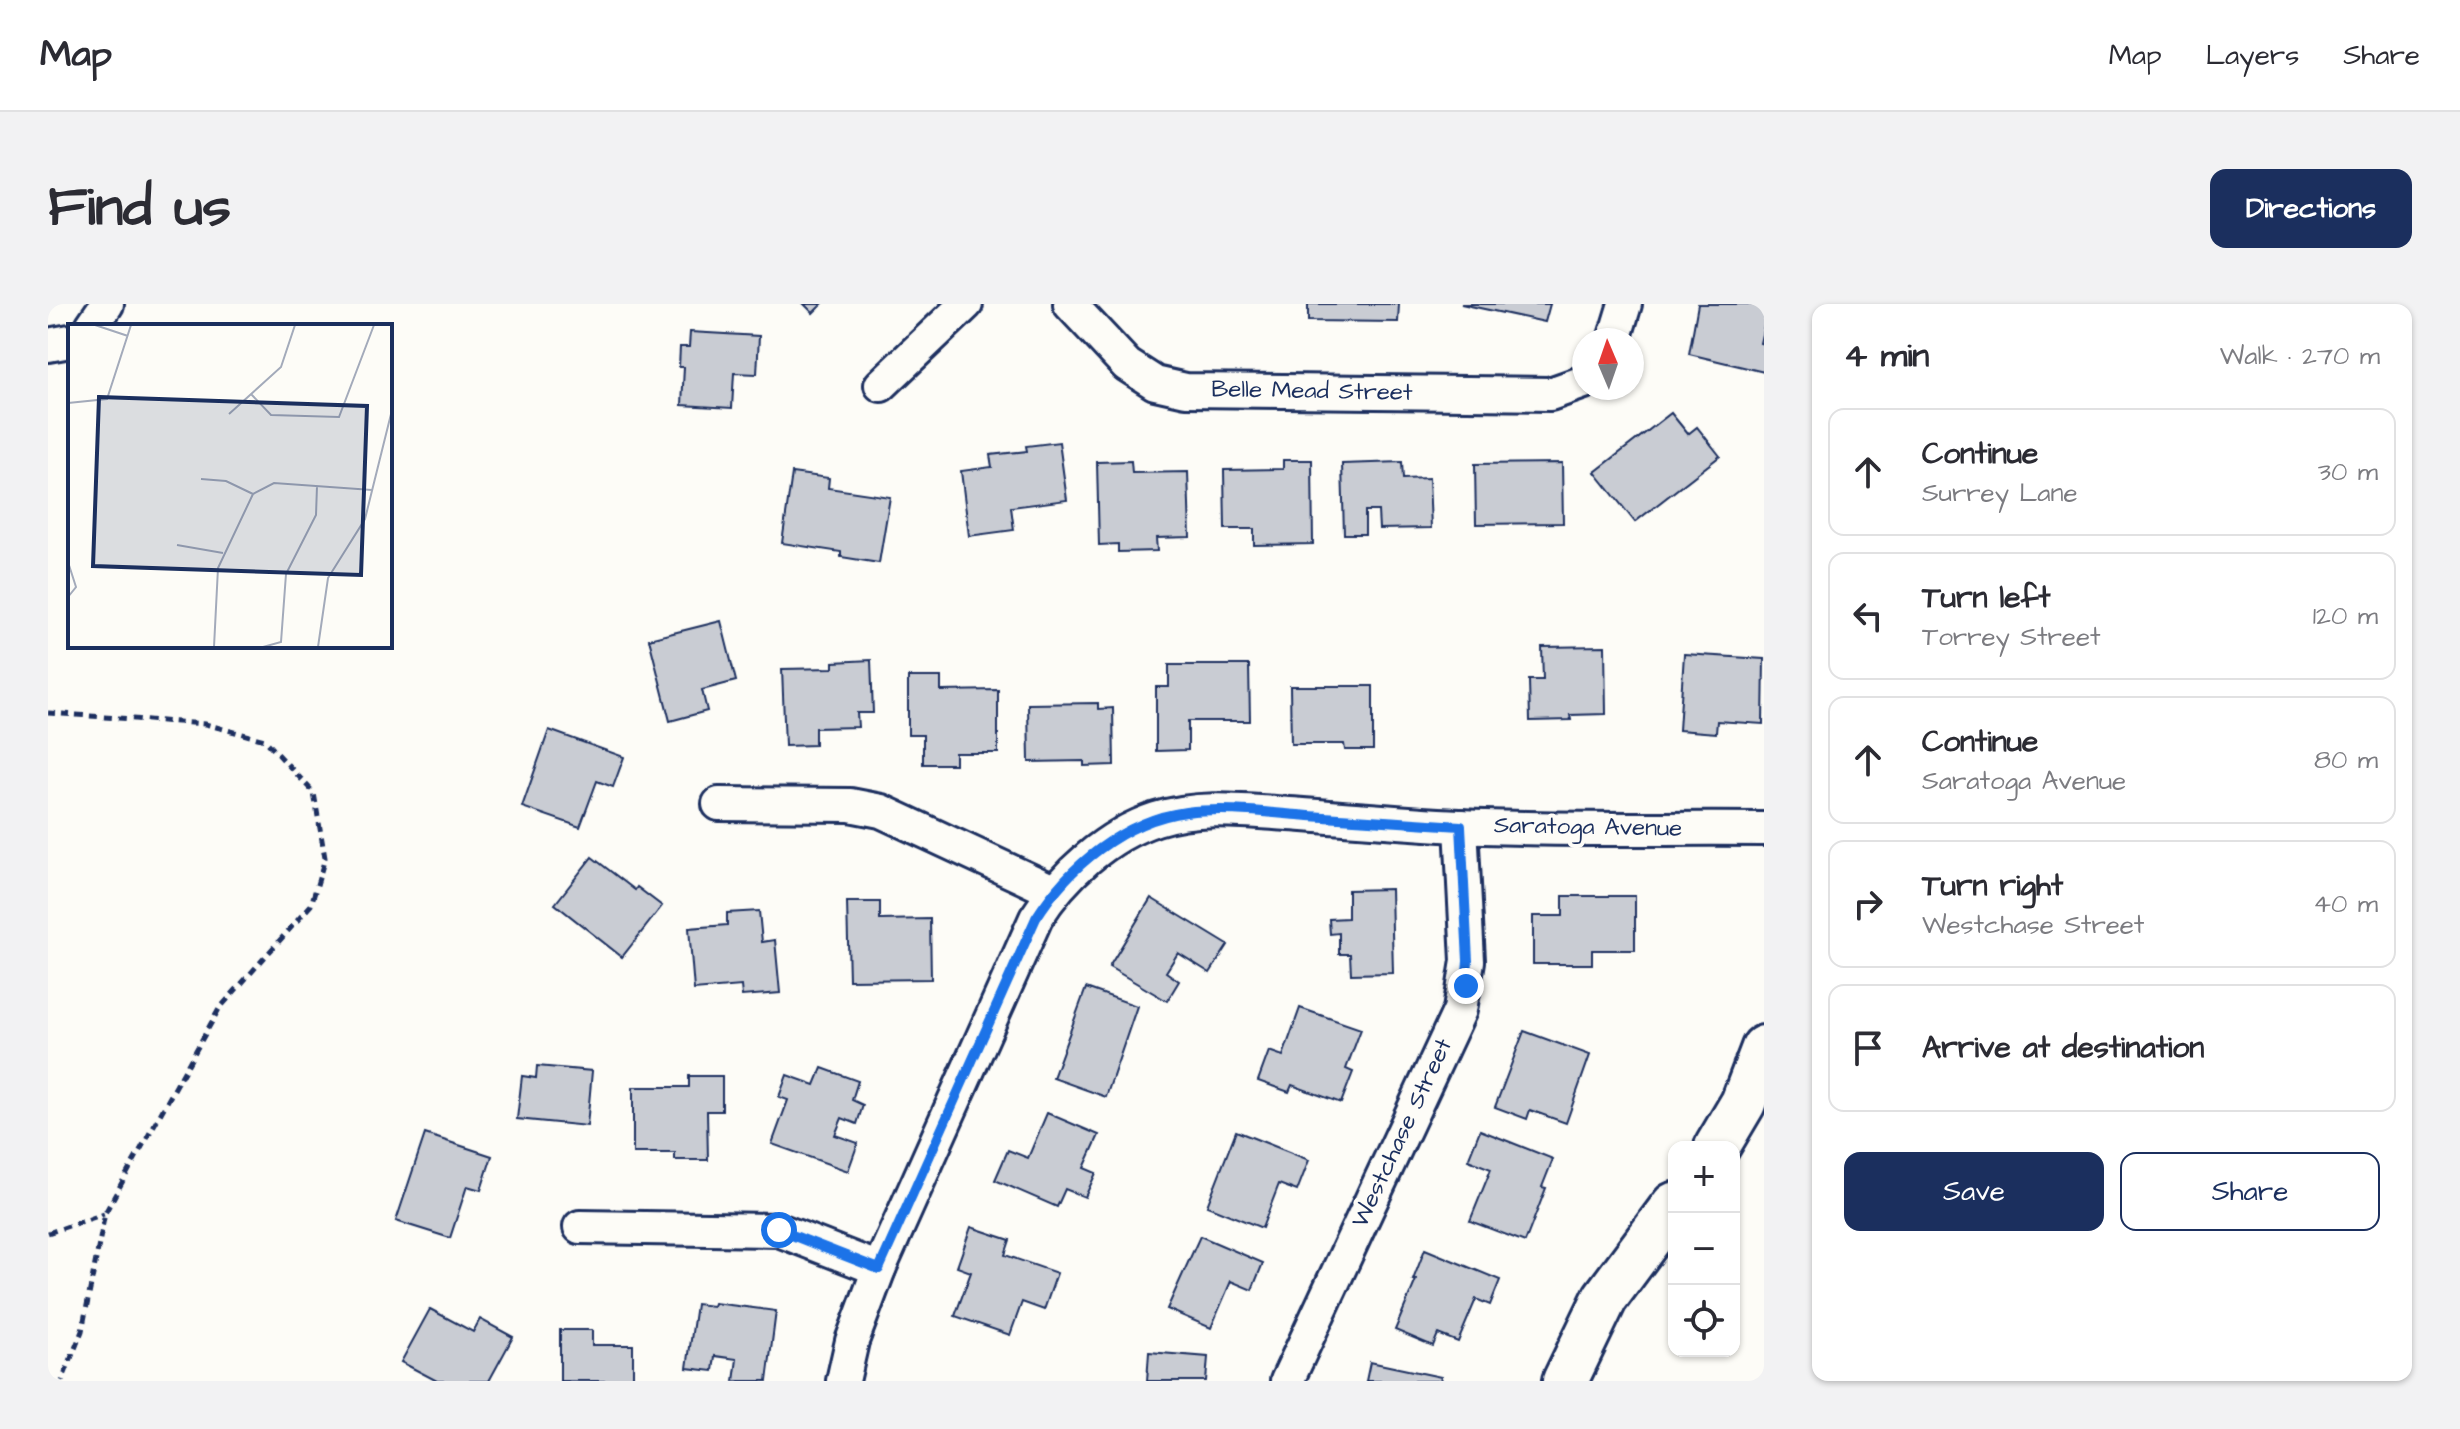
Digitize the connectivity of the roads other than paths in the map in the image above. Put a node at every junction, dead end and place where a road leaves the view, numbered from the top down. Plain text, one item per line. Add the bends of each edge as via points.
1 (107, 304) edge
2 (966, 304) edge
3 (1070, 304) edge
4 (1625, 304) edge
5 (93, 324) edge
6 (1618, 328) edge
7 (68, 341) edge
8 (48, 345) edge
9 (881, 385) dead end
10 (1572, 386) edge
11 (719, 804) dead end
12 (1461, 826) junction
13 (1764, 829) edge
14 (1053, 891) junction
15 (1764, 1048) edge
16 (1721, 1141) edge
17 (1668, 1213) edge
18 (580, 1227) dead end
19 (879, 1269) junction
20 (843, 1381) edge
21 (1287, 1381) edge
22 (1565, 1381) edge

1 - 5 street
2 - 9 street
3 - 10 street, Belle Mead Street via 1127,365 1155,383 1186,390 1550,394
4 - 6 street
7 - 8 street
11 - 14 street via 850,805 881,811
12 - 13 street, Saratoga Avenue
12 - 14 street, Saratoga Avenue via 1227,810 1175,814 1128,833 1075,868
12 - 21 street, Westchase Street via 1468,961 1460,1010
14 - 19 street, Saratoga Avenue via 1036,918
15 - 16 street via 1743,1103
17 - 22 street via 1605,1298
18 - 19 street via 779,1230
19 - 20 street, Saratoga Avenue

